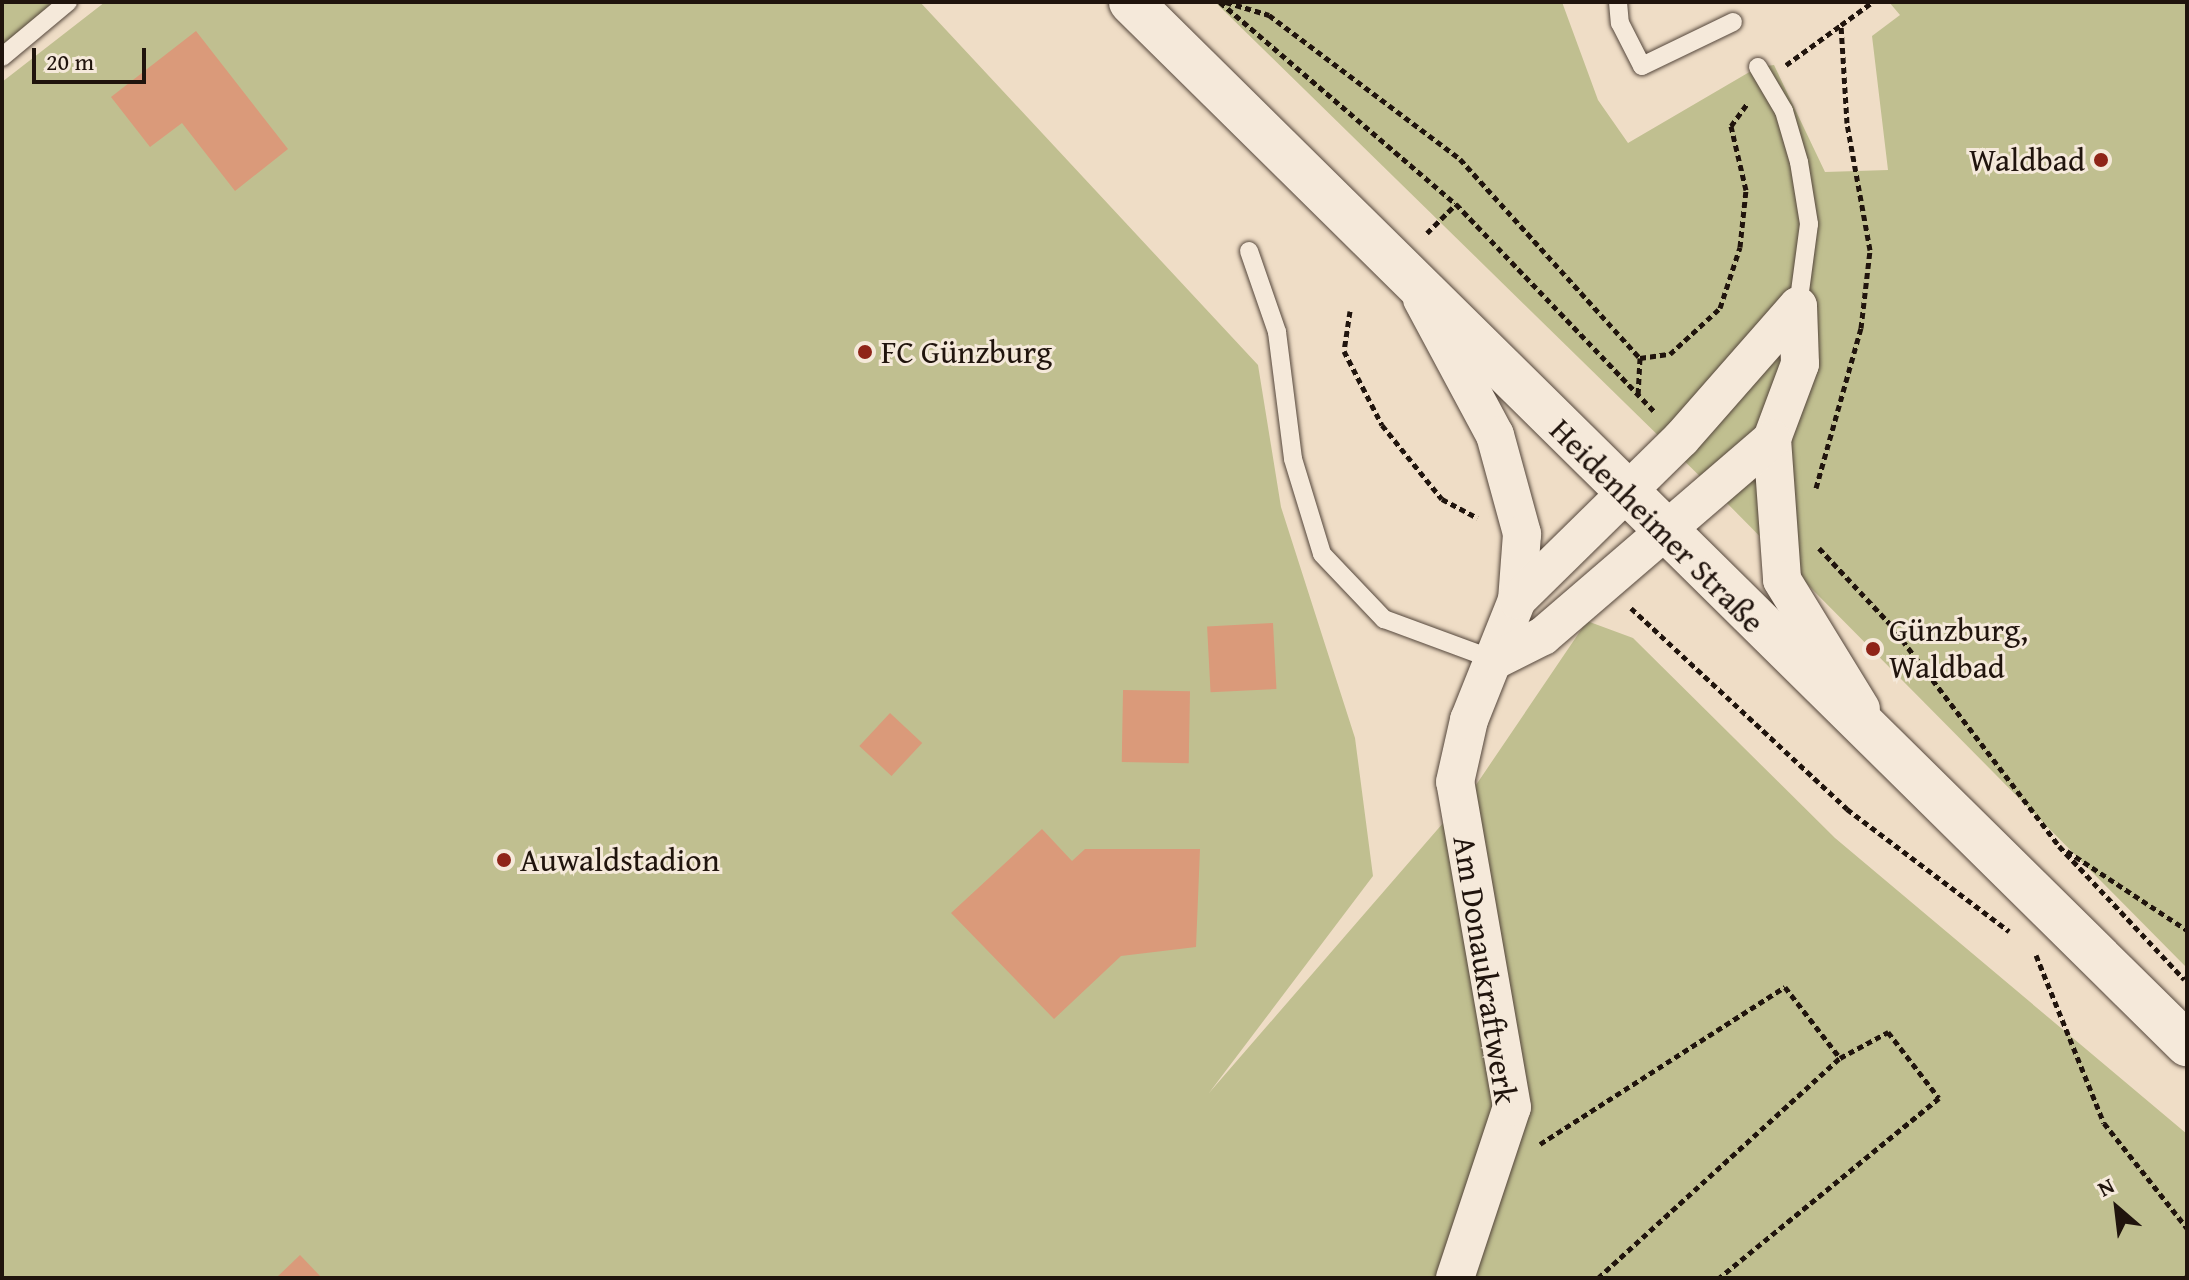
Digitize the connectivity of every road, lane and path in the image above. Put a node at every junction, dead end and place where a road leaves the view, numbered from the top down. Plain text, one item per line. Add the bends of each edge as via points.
1 (68, 2) edge
2 (1131, 2) edge
3 (1220, 2) edge
4 (1226, 2) edge
5 (1618, 2) edge
6 (1873, 2) edge
7 (1733, 22) dead end
8 (1841, 25) junction
9 (2, 57) edge
10 (1762, 73) junction
11 (1456, 204) junction
12 (1427, 233) dead end
13 (1249, 251) dead end
14 (1415, 286) junction
15 (1798, 306) junction
16 (1350, 311) dead end
17 (1640, 358) junction
18 (1638, 395) junction
19 (1681, 439) junction
20 (1772, 439) junction
21 (1815, 493) dead end
22 (1624, 495) junction
23 (1773, 520) junction
24 (1663, 533) junction
25 (1522, 534) junction
26 (1605, 585) junction
27 (1517, 600) junction
28 (1495, 660) junction
29 (1885, 749) junction
30 (2059, 846) junction
31 (2187, 930) edge
32 (2013, 934) dead end
33 (2024, 943) dead end
34 (2035, 953) junction
35 (2053, 967) dead end
36 (2187, 981) edge
37 (2187, 1044) edge
38 (1840, 1058) junction
39 (1499, 1147) junction
40 (2187, 1228) edge
41 (1455, 1278) edge
42 (1598, 1278) edge
43 (1719, 1278) edge

1 - 9 lane
2 - 14 main road, Heidenheimer Straße
3 - 11 path
4 - 17 path via 1269,15 1460,159
5 - 7 lane via 1620,23 1642,66
6 - 8 path
8 - 10 path
8 - 21 path via 1847,123 1870,250 1861,328
10 - 15 lane via 1799,162 1809,224
10 - 17 path via 1731,126 1746,190 1740,247 1720,308 1670,354
11 - 12 path
11 - 18 path
13 - 28 lane via 1277,332 1293,459 1322,554 1384,619
14 - 22 main road, Heidenheimer Straße
14 - 25 street via 1495,435
15 - 19 street, Am Donaukraftwerk
15 - 20 street via 1800,364
16 - 25 path via 1344,351 1382,425 1442,499
17 - 18 path
18 - 19 path
19 - 22 street, Am Donaukraftwerk
20 - 23 street
20 - 24 street
22 - 24 main road, Heidenheimer Straße
22 - 27 street, Am Donaukraftwerk
23 - 29 street via 1782,580
23 - 30 path via 1808,537 1890,624
24 - 26 street
24 - 29 main road, Heidenheimer Straße
25 - 27 street
26 - 28 street via 1543,636
26 - 32 path via 1847,809
27 - 28 street, Am Donaukraftwerk
28 - 39 street, Am Donaukraftwerk via 1469,720 1455,782 1512,1107
29 - 37 main road, Heidenheimer Straße
30 - 31 path
30 - 36 path
33 - 34 path
34 - 35 path
34 - 40 path via 2104,1123
38 - 39 path via 1785,987 1545,1144
38 - 42 path
38 - 43 path via 1888,1032 1939,1098
39 - 41 street, Am Donaukraftwerk

